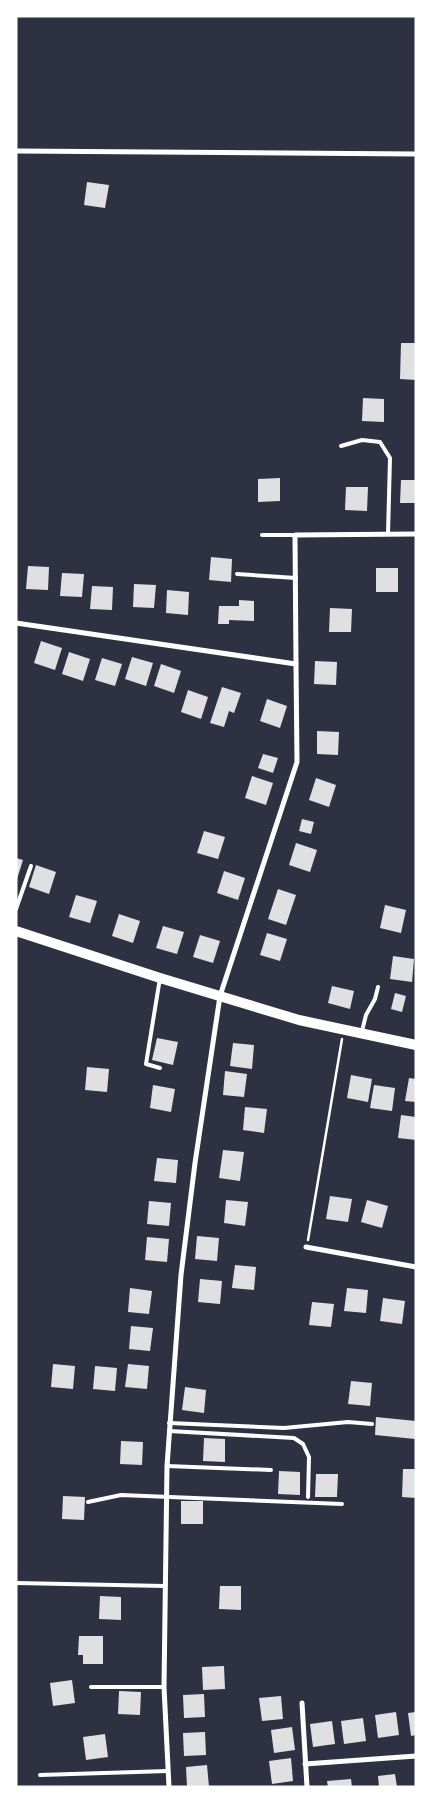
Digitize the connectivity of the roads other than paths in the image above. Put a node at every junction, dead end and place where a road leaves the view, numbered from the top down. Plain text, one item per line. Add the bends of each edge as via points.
1 (16, 151) edge
2 (416, 154) edge
3 (340, 446) dead end
4 (388, 534) junction
5 (416, 534) edge
6 (262, 535) dead end
7 (295, 535) junction
8 (237, 574) dead end
9 (296, 578) junction
10 (16, 623) edge
11 (296, 664) junction
12 (31, 866) dead end
13 (16, 909) edge
14 (16, 931) edge
15 (160, 978) junction
16 (378, 987) dead end
17 (220, 996) junction
18 (362, 1034) junction
19 (416, 1044) edge
20 (160, 1068) dead end
21 (306, 1247) road end
22 (416, 1267) edge
23 (169, 1423) junction
24 (372, 1424) dead end
25 (169, 1431) junction
26 (167, 1466) junction
27 (271, 1470) dead end
28 (166, 1496) junction
29 (308, 1498) dead end
30 (88, 1502) dead end
31 (342, 1504) dead end
32 (16, 1583) edge
33 (165, 1586) junction
34 (91, 1687) dead end
35 (164, 1687) junction
36 (302, 1702) dead end
37 (416, 1756) edge
38 (305, 1764) junction
39 (168, 1772) junction
40 (40, 1775) dead end
41 (169, 1787) edge
42 (307, 1787) edge

1 - 2 street
3 - 4 lane via 362,440 380,442 390,458
4 - 5 street
4 - 7 street
6 - 7 lane
7 - 9 street
8 - 9 lane
9 - 11 street
10 - 11 street
11 - 17 street via 297,762
12 - 13 lane
14 - 15 main road
15 - 17 main road
15 - 20 lane via 146,1064
16 - 18 lane
17 - 18 main road via 299,1020
17 - 23 street via 181,1275
18 - 19 main road
21 - 22 street
23 - 24 lane via 284,1428 348,1422
23 - 25 street
25 - 26 street
25 - 29 lane via 294,1438 303,1444 309,1457
26 - 27 lane
26 - 28 street
28 - 30 lane via 121,1495
28 - 31 lane
28 - 33 street
32 - 33 lane
33 - 35 street
34 - 35 lane
35 - 39 street
36 - 38 street
37 - 38 street
38 - 42 street
39 - 40 lane
39 - 41 street

